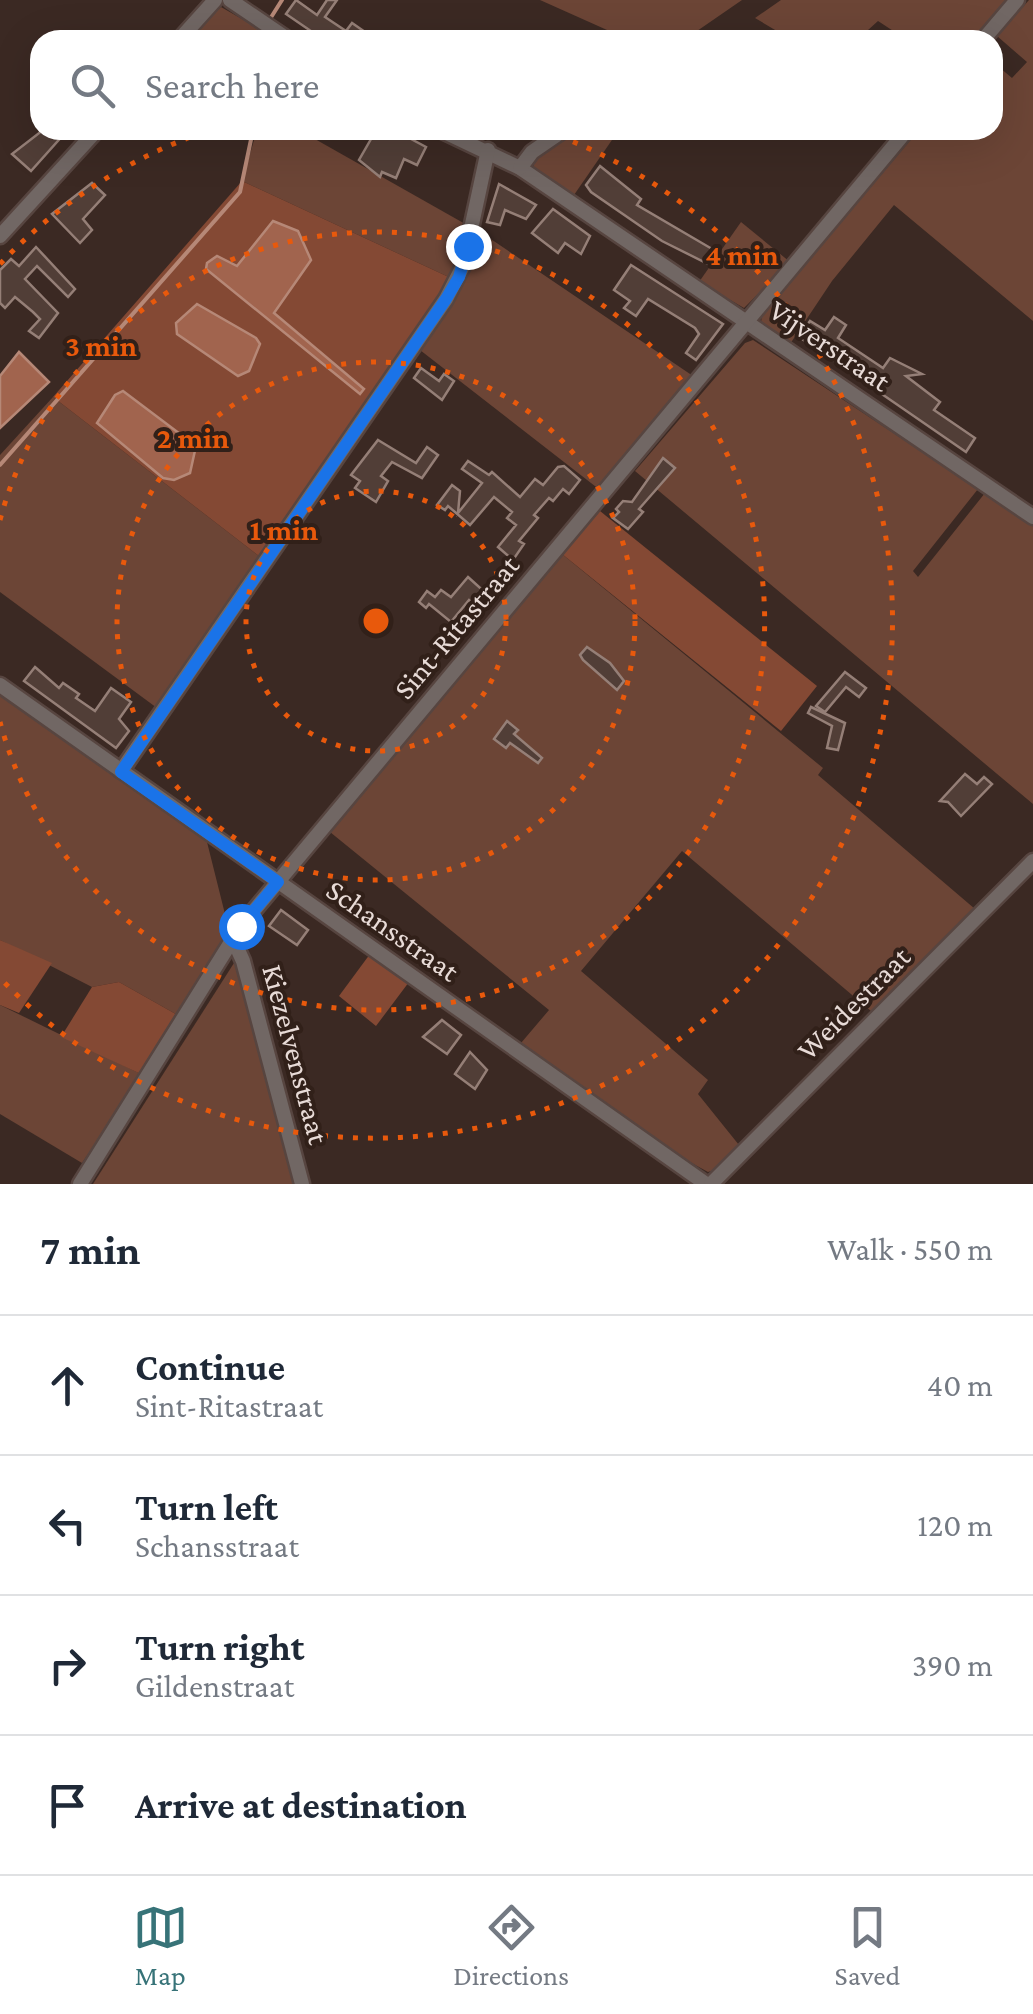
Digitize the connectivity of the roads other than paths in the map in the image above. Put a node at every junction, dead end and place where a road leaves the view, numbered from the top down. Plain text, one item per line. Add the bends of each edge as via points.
1 (215, 0) edge
2 (230, 0) edge
3 (1017, 0) edge
4 (188, 30) edge
5 (274, 30) edge
6 (992, 30) edge
7 (88, 140) edge
8 (464, 140) edge
9 (549, 140) edge
10 (899, 140) edge
11 (488, 150) junction
12 (520, 168) junction
13 (0, 236) edge
14 (747, 320) junction
15 (1033, 517) edge
16 (0, 685) edge
17 (121, 772) junction
18 (1033, 861) edge
19 (278, 882) junction
20 (233, 939) junction
21 (80, 1184) edge
22 (302, 1184) edge
23 (708, 1184) edge

1 - 4 street
2 - 5 street
3 - 6 street
7 - 13 street
8 - 11 street, Vijverstraat
9 - 12 street
10 - 14 street, Sint-Ritastraat
11 - 12 street, Vijverstraat
11 - 17 street via 463,266 446,299
12 - 14 street, Vijverstraat
14 - 15 street, Vijverstraat
14 - 19 street, Sint-Ritastraat
16 - 17 street, Schansstraat
17 - 19 street, Schansstraat
18 - 23 street, Weidestraat
19 - 20 street, Sint-Ritastraat
19 - 23 street, Schansstraat
20 - 21 street, Sint-Ritastraat
20 - 22 street, Kiezelvenstraat

